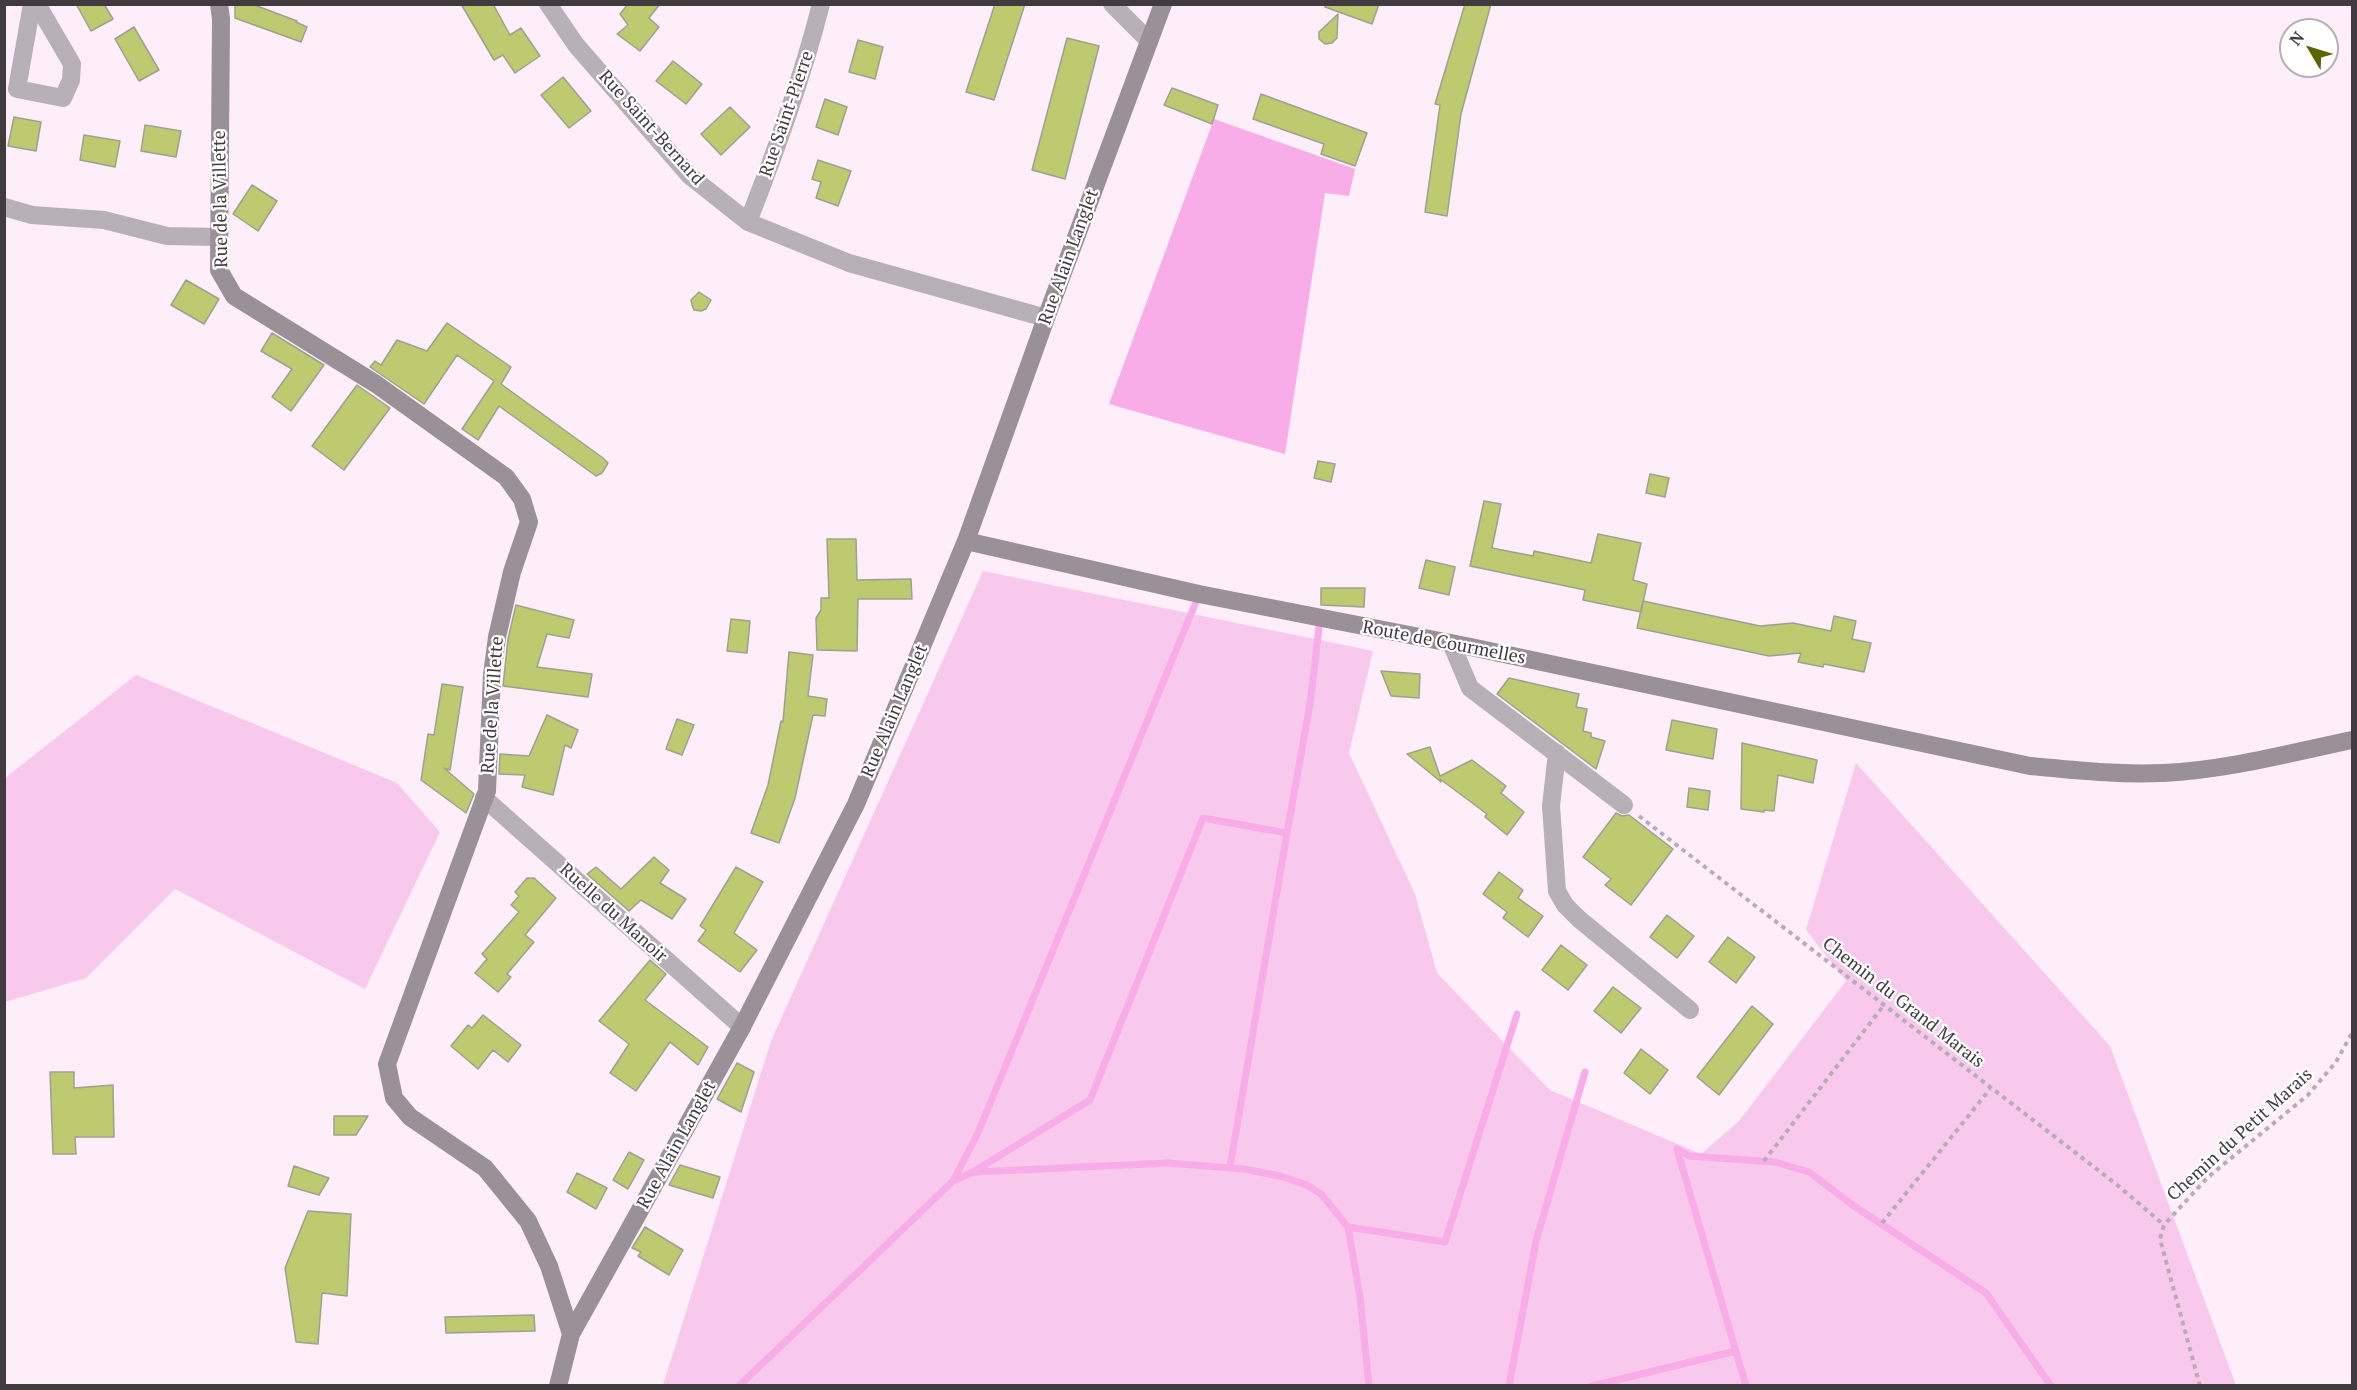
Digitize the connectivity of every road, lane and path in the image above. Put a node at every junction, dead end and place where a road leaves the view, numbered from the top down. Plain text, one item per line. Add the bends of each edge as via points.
1 (32, 4) edge
2 (37, 4) edge
3 (219, 4) edge
4 (548, 4) edge
5 (820, 4) edge
6 (1112, 4) edge
7 (1163, 4) edge
8 (1149, 41) junction
9 (10, 88) edge
10 (4, 207) edge
11 (748, 222) junction
12 (218, 237) junction
13 (1046, 318) junction
14 (966, 541) junction
15 (1451, 643) junction
16 (2352, 740) edge
17 (1557, 753) junction
18 (484, 798) junction
19 (1624, 805) joint
20 (1884, 1005) junction
21 (1690, 1010) dead end
22 (742, 1027) junction
23 (2352, 1033) edge
24 (1990, 1089) junction
25 (1764, 1161) dead end
26 (1882, 1223) dead end
27 (2164, 1225) junction
28 (571, 1334) junction
29 (558, 1386) edge
30 (2200, 1386) edge

1 - 9 street
2 - 9 street via 72,64 71,80 63,98
3 - 12 street, Rue de la Villette
4 - 11 street, Rue Saint-Bernard via 576,45 690,176
5 - 11 street, Rue Saint-Pierre via 812,42 780,140
6 - 8 street
7 - 8 street, Rue Alain Langlet
8 - 13 street, Rue Alain Langlet
10 - 12 street via 32,215 104,220 167,236
11 - 13 street, Rue Saint-Bernard via 849,263
12 - 18 street, Rue de la Villette via 219,270 234,296 376,384 457,440 506,477 522,499 528,522 496,637
13 - 14 street, Rue Alain Langlet
14 - 15 street, Route de Courmelles via 1204,595
14 - 22 street, Rue Alain Langlet via 856,804
15 - 16 street, Route de Courmelles via 2030,766 2112,774 2165,773 2237,764
15 - 17 street via 1470,688
17 - 19 street
17 - 21 street via 1551,806 1557,891 1579,919
18 - 22 street, Ruelle du Manoir
18 - 28 street, Rue de la Villette via 387,1065 394,1098 410,1117 485,1168 528,1221 549,1266
19 - 20 path, Chemin du Grand Marais
20 - 24 path, Chemin du Grand Marais
20 - 25 path
22 - 28 street, Rue Alain Langlet
23 - 27 path, Chemin du Petit Marais via 2336,1062 2308,1095 2207,1178
24 - 26 path
24 - 27 path, Chemin du Grand Marais
27 - 30 path via 2160,1239
28 - 29 street, Rue Alain Langlet

